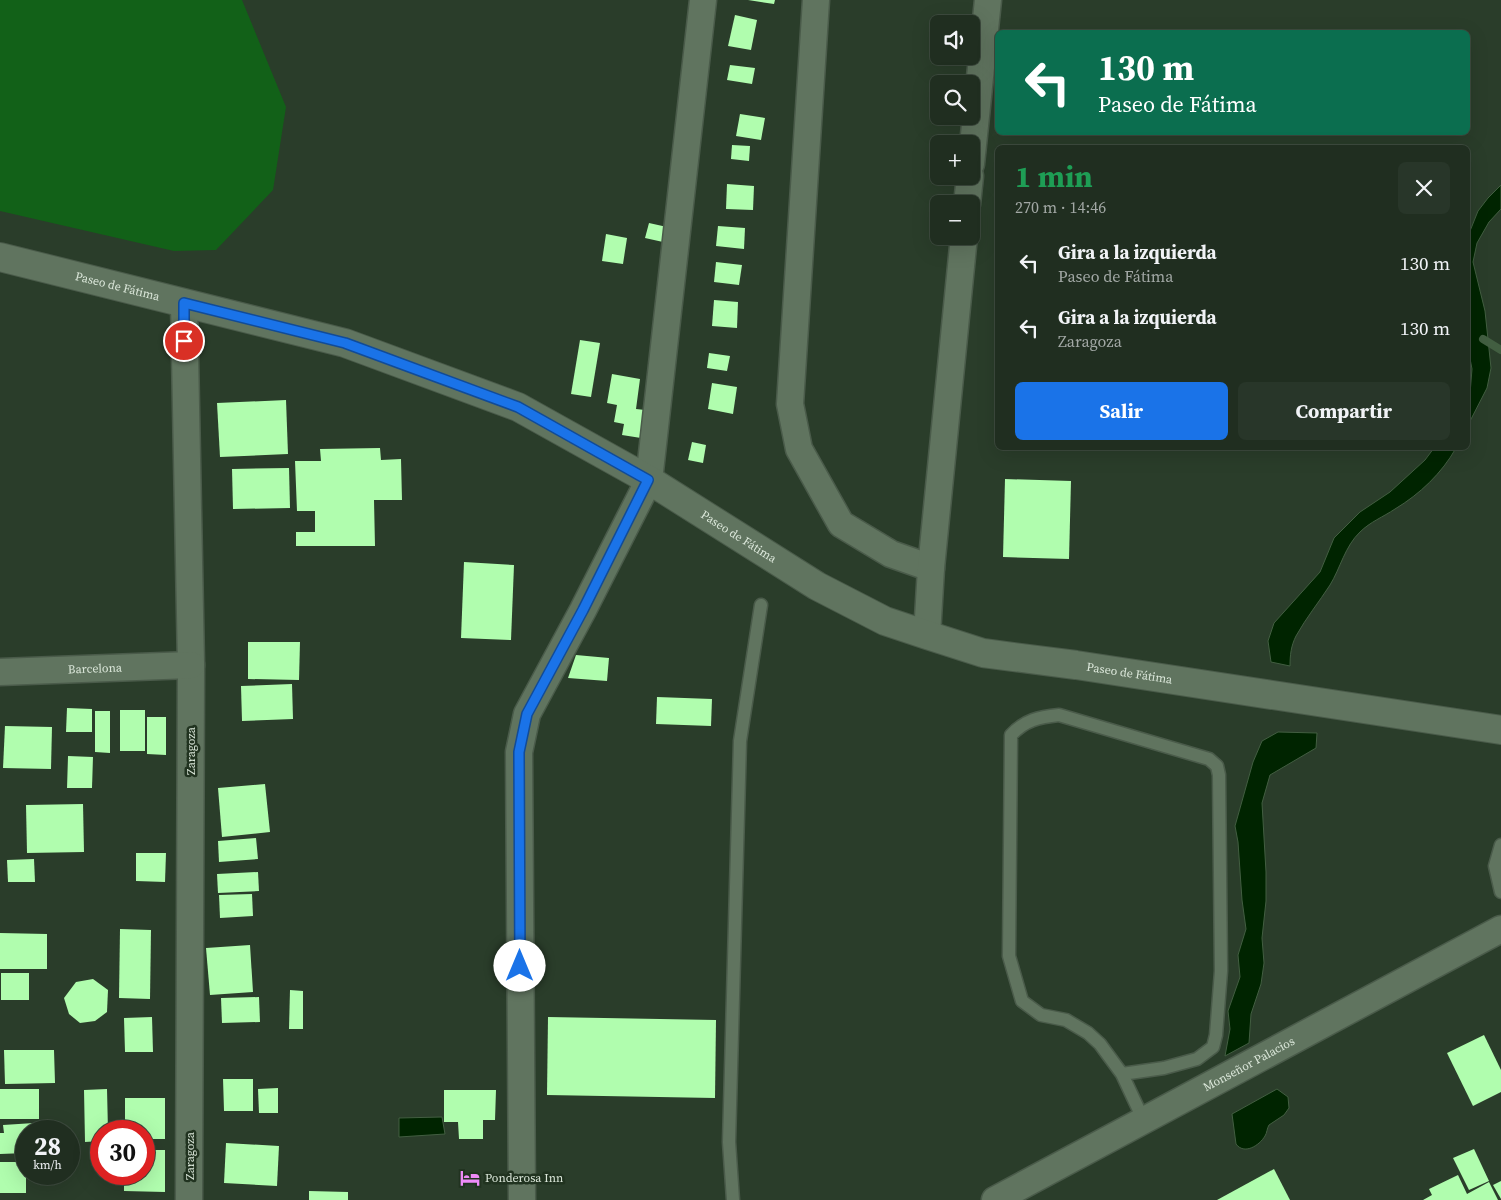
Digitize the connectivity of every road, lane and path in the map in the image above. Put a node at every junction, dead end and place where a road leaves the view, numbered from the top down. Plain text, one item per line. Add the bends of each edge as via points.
1 (704, 0) edge
2 (816, 0) edge
3 (988, 0) edge
4 (974, 135) edge
5 (963, 245) edge
6 (0, 257) edge
7 (184, 303) junction
8 (648, 480) junction
9 (931, 568) junction
10 (762, 606) dead end
11 (927, 636) junction
12 (191, 666) junction
13 (0, 672) edge
14 (1501, 730) edge
15 (1501, 845) edge
16 (1501, 892) edge
17 (1501, 929) edge
18 (1122, 1074) junction
19 (1144, 1121) junction
20 (1008, 1197) edge
21 (189, 1200) edge
22 (522, 1200) edge
23 (733, 1200) edge

1 - 8 street
2 - 9 street via 790,404 799,449 842,524 891,554
3 - 4 street
5 - 9 street
6 - 7 street, Paseo de Fátima
7 - 8 street, Paseo de Fátima via 345,343 518,407
7 - 12 street, Zaragoza
8 - 11 street, Paseo de Fátima via 817,586 885,622
8 - 22 street via 527,714 519,752
9 - 11 street
10 - 23 lane via 740,741 729,1142
11 - 14 street, Paseo de Fátima via 983,653
12 - 13 street, Barcelona
12 - 21 street, Zaragoza
15 - 16 lane via 1495,866
17 - 19 street, Monseñor Palacios
18 - 18 lane via 1196,1059 1213,1047 1221,971 1220,775 1210,759 1059,715 1039,718 1020,726 1011,735 1009,956 1022,1001 1041,1015 1066,1020 1088,1033
18 - 19 lane
19 - 20 street, Monseñor Palacios

